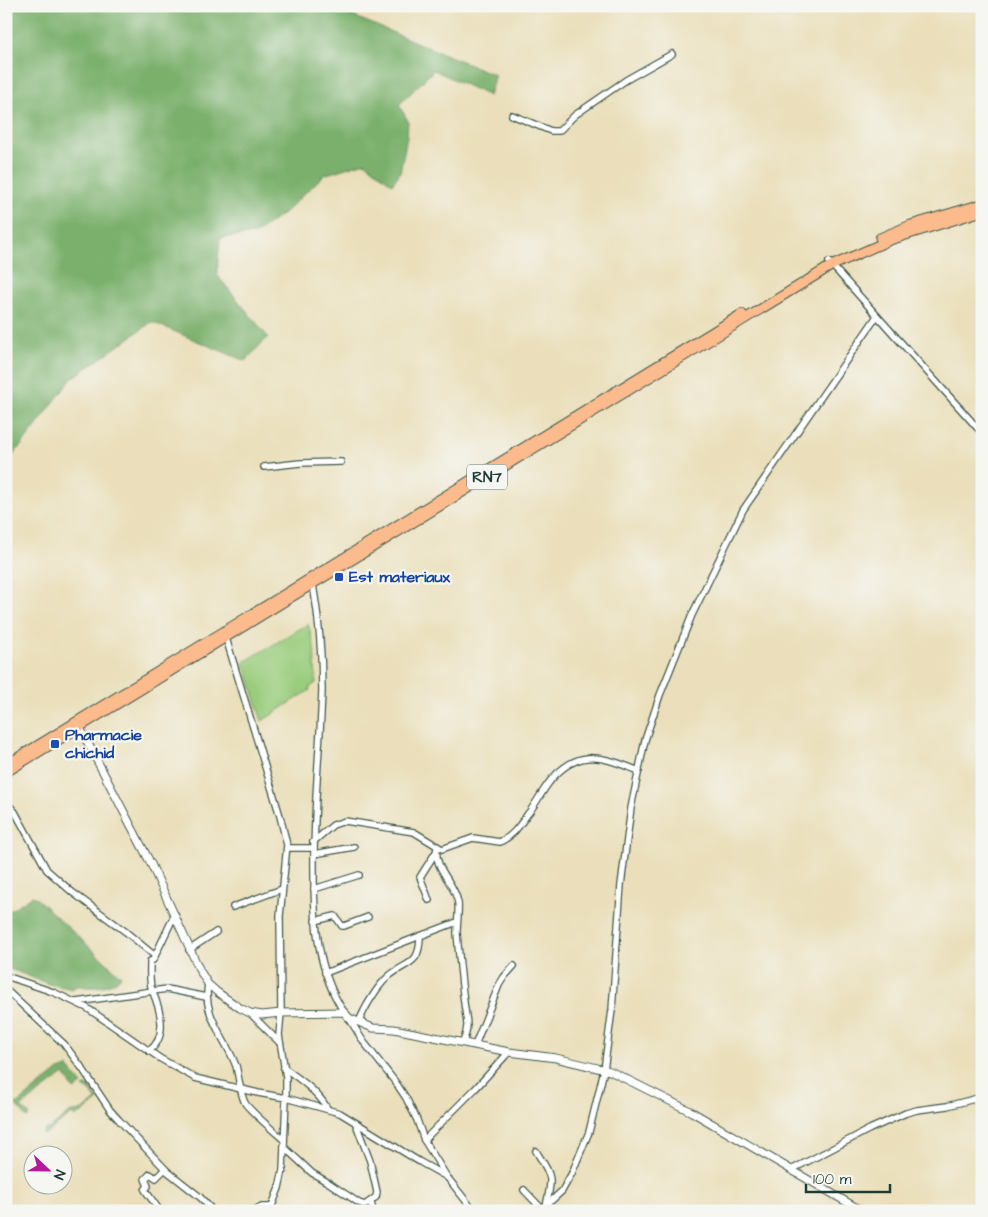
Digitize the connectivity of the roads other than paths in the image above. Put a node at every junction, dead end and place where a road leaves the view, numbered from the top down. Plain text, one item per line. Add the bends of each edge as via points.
1 (672, 54) dead end
2 (512, 115) dead end
3 (982, 204) edge
4 (982, 211) edge
5 (830, 264) junction
6 (877, 316) junction
7 (982, 434) edge
8 (341, 462) dead end
9 (264, 467) dead end
10 (314, 584) junction
11 (226, 638) junction
12 (78, 725) junction
13 (6, 765) edge
14 (639, 771) junction
15 (6, 772) edge
16 (6, 802) edge
17 (354, 847) dead end
18 (287, 848) junction
19 (313, 848) junction
20 (437, 849) junction
21 (359, 874) dead end
22 (282, 889) junction
23 (314, 889) junction
24 (429, 900) dead end
25 (232, 906) dead end
26 (175, 914) junction
27 (368, 917) dead end
28 (315, 921) junction
29 (457, 922) junction
30 (216, 932) dead end
31 (420, 936) junction
32 (189, 950) junction
33 (155, 956) junction
34 (514, 966) dead end
35 (325, 973) junction
36 (6, 976) edge
37 (208, 984) junction
38 (6, 990) edge
39 (152, 990) junction
40 (206, 997) junction
41 (76, 1002) junction
42 (250, 1013) junction
43 (281, 1013) junction
44 (347, 1015) junction
45 (359, 1022) junction
46 (280, 1043) junction
47 (463, 1043) junction
48 (475, 1046) junction
49 (149, 1051) junction
50 (509, 1052) junction
51 (284, 1068) junction
52 (604, 1070) junction
53 (241, 1088) junction
54 (982, 1097) edge
55 (286, 1098) junction
56 (327, 1108) junction
57 (356, 1124) junction
58 (284, 1140) junction
59 (424, 1140) junction
60 (284, 1147) junction
61 (536, 1152) dead end
62 (165, 1168) junction
63 (791, 1170) junction
64 (447, 1177) junction
65 (524, 1190) dead end
66 (371, 1202) junction
67 (542, 1208) edge
68 (271, 1209) edge
69 (160, 1211) edge
70 (213, 1211) edge
71 (252, 1211) edge
72 (373, 1211) edge
73 (474, 1211) edge
74 (862, 1211) edge

1 - 2 street via 626,80 559,130
3 - 5 highway, RN7 via 911,225
4 - 5 highway, RN7 via 890,240
5 - 6 street
5 - 10 highway, RN7
5 - 12 highway, RN7
6 - 7 street
6 - 14 street via 737,522 672,662 648,729
8 - 9 street via 300,462
10 - 11 highway, RN7
10 - 19 street via 322,690
11 - 12 highway, RN7
11 - 18 street
12 - 13 highway, RN7
12 - 15 highway, RN7
12 - 26 street
14 - 20 street via 608,760 580,758 551,780 507,838 500,842 473,838
14 - 52 street via 621,885
16 - 33 street via 15,812 47,870
17 - 19 street
18 - 19 street
18 - 22 street
19 - 20 street via 333,825 345,821 414,832
19 - 23 street
20 - 24 street via 420,877
20 - 29 street via 438,864 456,896
21 - 23 street
22 - 25 street
22 - 43 street
23 - 28 street
26 - 32 street
26 - 33 street
27 - 28 street via 344,926 335,916
28 - 35 street
29 - 31 street
29 - 47 street via 467,1016
30 - 32 street
31 - 35 street
31 - 45 street via 417,956 389,976
32 - 37 street
33 - 39 street via 150,963
34 - 48 street via 499,985
35 - 44 street via 337,1002
36 - 41 street
37 - 40 street
37 - 42 street
38 - 62 street via 64,1044 110,1110
39 - 40 street via 167,988
39 - 41 street
39 - 49 street via 157,1000 161,1029 157,1045
40 - 53 street via 214,1022 233,1058
41 - 49 street
42 - 43 street via 262,1016
42 - 46 street
43 - 44 street
43 - 46 street
44 - 45 street
44 - 59 street via 362,1042 406,1098
45 - 47 street via 373,1028
46 - 51 street
47 - 48 street
48 - 50 street
49 - 53 street via 195,1078
50 - 52 street via 556,1058
50 - 59 street
51 - 55 street
51 - 56 street via 308,1086
52 - 63 street via 692,1112
52 - 67 street via 578,1162 562,1191
53 - 55 street
53 - 58 street via 247,1105
54 - 63 street via 906,1113
55 - 56 street
55 - 58 street
56 - 57 street via 347,1116
57 - 64 street
57 - 66 street via 375,1178 376,1194
58 - 60 street
59 - 64 street
60 - 66 street via 312,1173 359,1203
60 - 68 street via 280,1188
61 - 67 street via 551,1179
62 - 69 street via 156,1178 150,1174 145,1179 148,1186 145,1190
62 - 70 street
63 - 74 street
64 - 73 street
65 - 67 street
66 - 72 street
68 - 71 street via 262,1207

